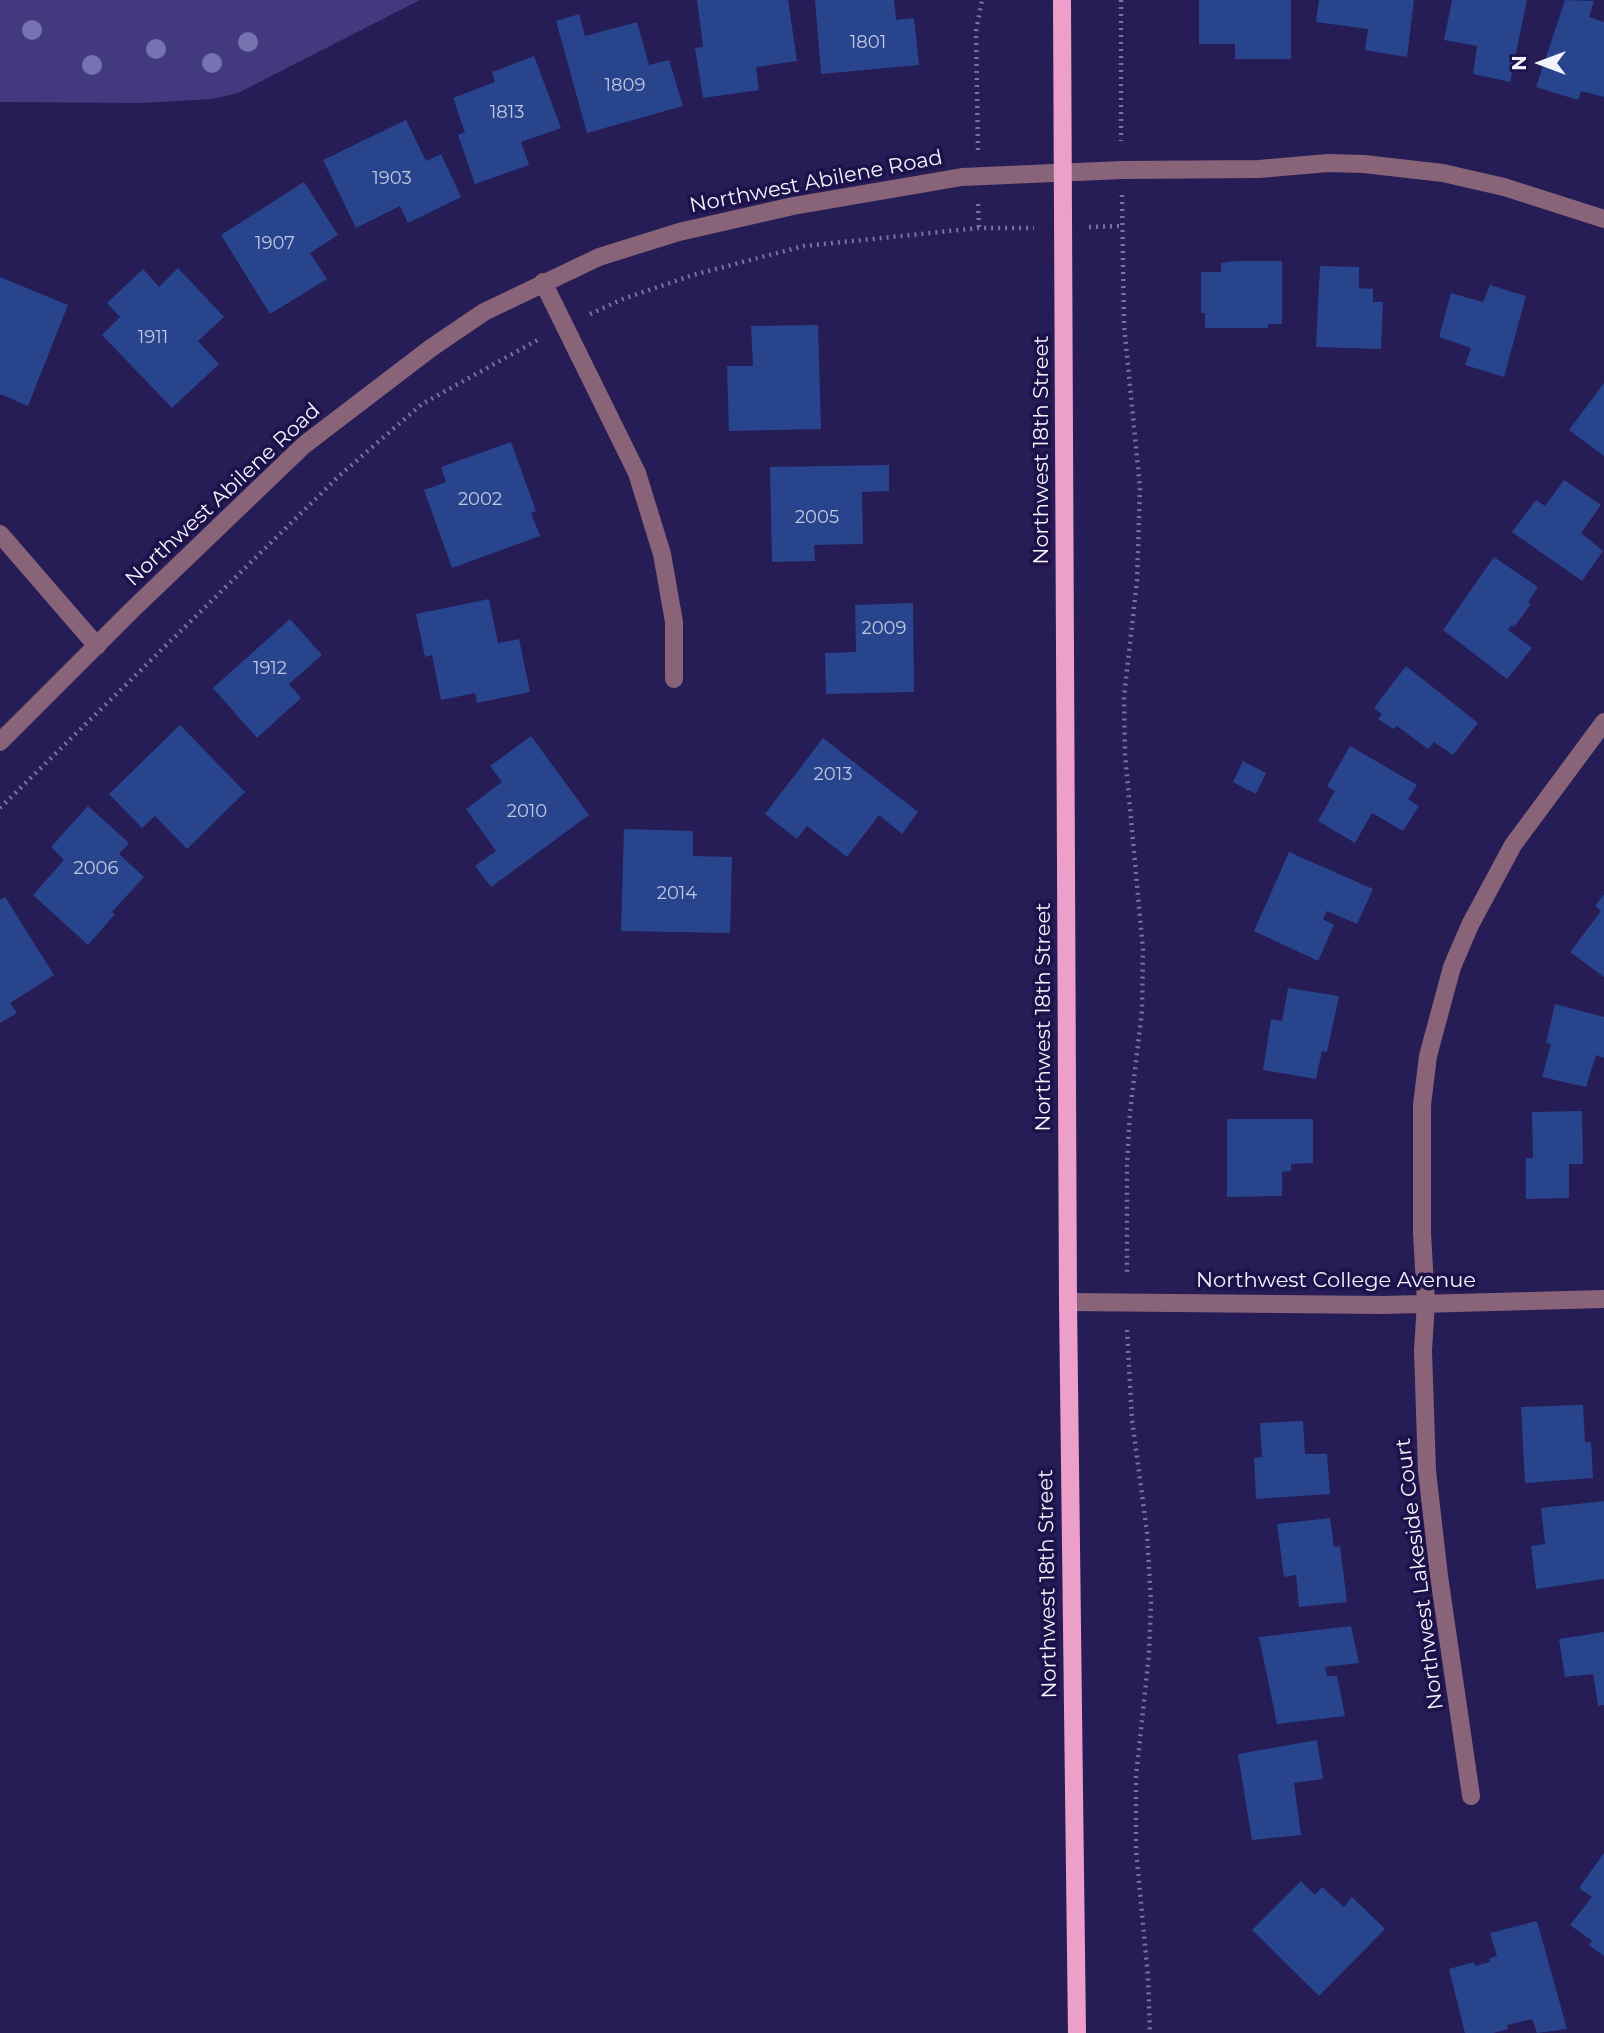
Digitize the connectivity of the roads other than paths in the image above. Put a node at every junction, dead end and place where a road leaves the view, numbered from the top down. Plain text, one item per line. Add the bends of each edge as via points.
1 (1062, 0) edge
2 (1063, 173) junction
3 (1604, 219) edge
4 (543, 282) junction
5 (0, 534) edge
6 (97, 646) junction
7 (674, 679) dead end
8 (1604, 722) edge
9 (0, 742) edge
10 (1604, 1299) edge
11 (1068, 1302) junction
12 (1426, 1303) junction
13 (1471, 1796) dead end
14 (1077, 2033) edge

1 - 2 main road, Northwest 18th Street
2 - 3 street, Northwest Abilene Road via 1328,163 1384,166 1443,173 1528,192
2 - 4 street, Northwest Abilene Road via 978,176 793,206 679,232 599,257
2 - 11 main road, Northwest 18th Street
4 - 6 street, Northwest Abilene Road via 484,312 304,445
4 - 7 street via 637,473 659,543 674,622
5 - 6 street
6 - 9 street, Northwest Abilene Road
8 - 12 street, Northwest Lakeside Court via 1513,845 1470,925 1444,992 1422,1105
10 - 12 street, Northwest College Avenue
11 - 12 street, Northwest College Avenue
11 - 14 main road, Northwest 18th Street
12 - 13 street, Northwest Lakeside Court via 1427,1471

